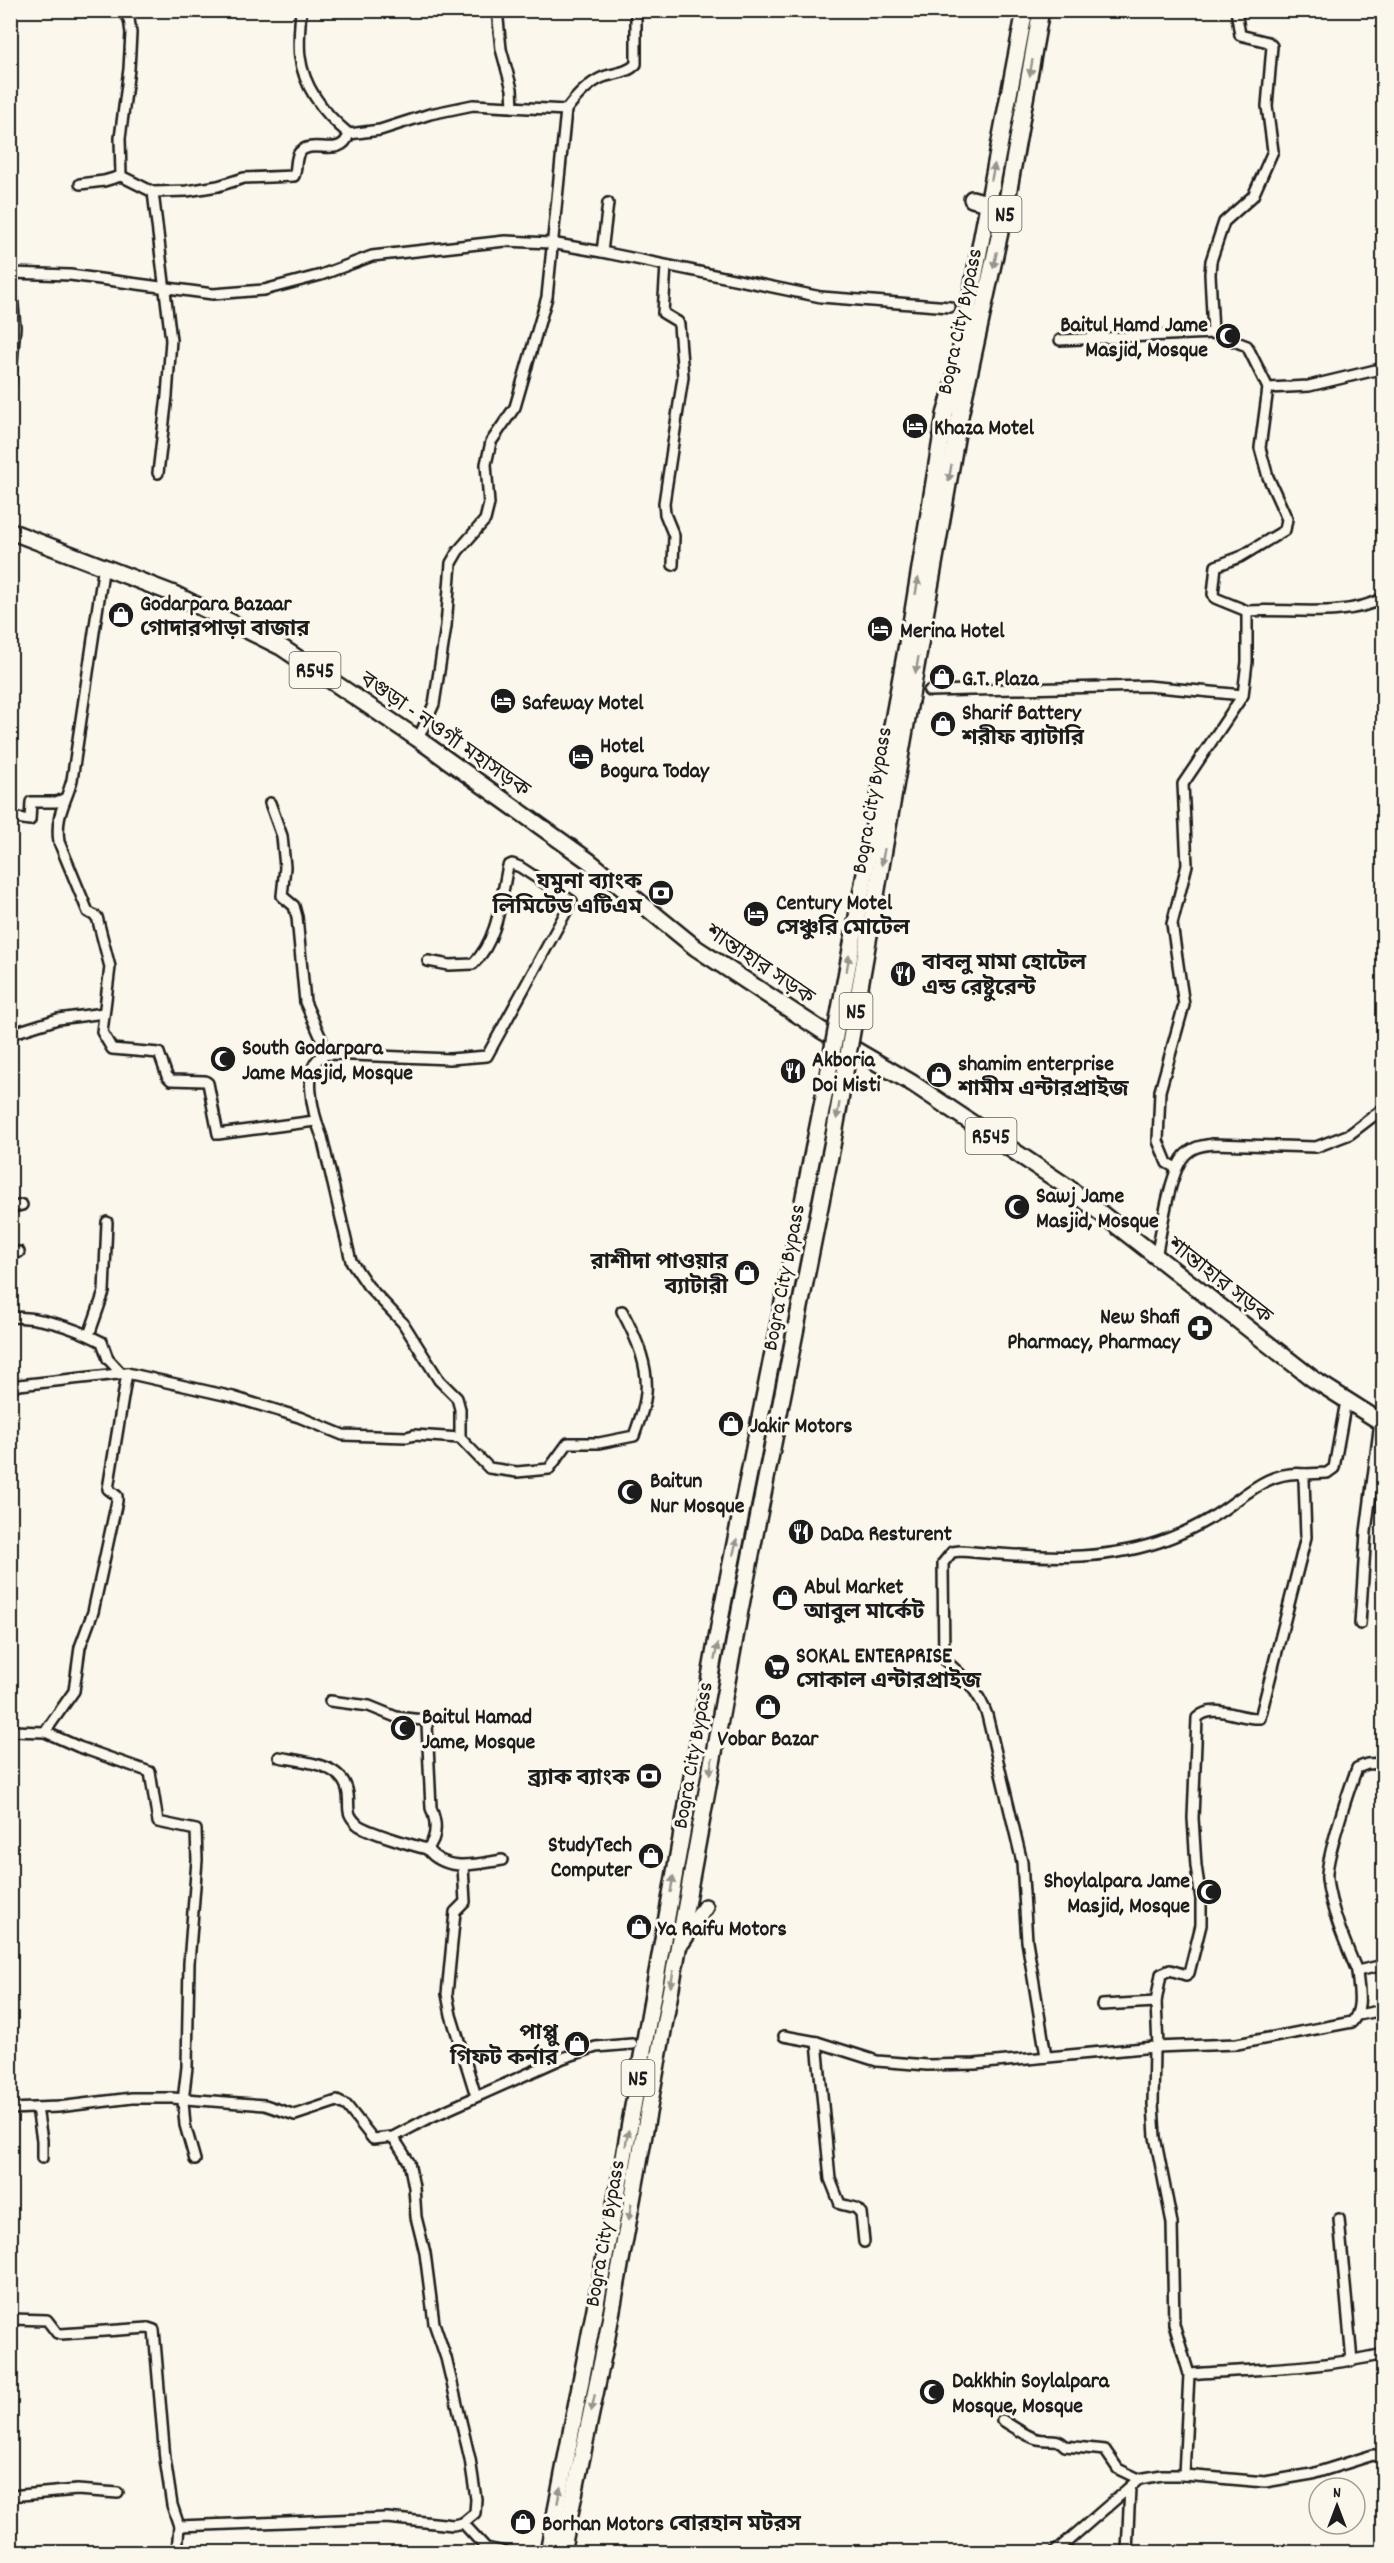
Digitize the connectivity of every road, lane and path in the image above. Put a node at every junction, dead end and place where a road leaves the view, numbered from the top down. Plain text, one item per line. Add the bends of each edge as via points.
1 (122, 10) edge
2 (301, 10) edge
3 (497, 10) edge
4 (636, 10) edge
5 (1025, 10) edge
6 (1041, 10) edge
7 (1236, 10) edge
8 (513, 107) junction
9 (566, 110) junction
10 (349, 134) junction
11 (121, 176) junction
12 (80, 184) dead end
13 (153, 192) junction
14 (608, 202) dead end
15 (551, 243) junction
16 (602, 252) junction
17 (666, 266) junction
18 (11, 273) edge
19 (164, 289) junction
20 (950, 307) dead end
21 (1213, 333) junction
22 (1060, 340) dead end
23 (1383, 368) edge
24 (10, 386) edge
25 (1268, 388) junction
26 (953, 415) junction
27 (158, 473) dead end
28 (10, 531) edge
29 (104, 565) junction
30 (673, 565) dead end
31 (1383, 598) edge
32 (1247, 611) junction
33 (928, 691) dead end
34 (1243, 695) junction
35 (418, 739) junction
36 (63, 799) junction
37 (270, 803) dead end
38 (10, 817) edge
39 (590, 861) joint
40 (428, 961) dead end
41 (104, 1013) junction
42 (10, 1034) edge
43 (328, 1054) junction
44 (1383, 1108) edge
45 (315, 1121) junction
46 (1176, 1168) junction
47 (22, 1205) dead end
48 (10, 1208) edge
49 (107, 1222) dead end
50 (1156, 1257) junction
51 (622, 1311) dead end
52 (10, 1317) edge
53 (89, 1335) junction
54 (124, 1373) junction
55 (10, 1386) edge
56 (1346, 1401) junction
57 (1382, 1423) edge
58 (460, 1438) junction
59 (1305, 1474) junction
60 (1360, 1624) dead end
61 (330, 1701) dead end
62 (10, 1731) edge
63 (45, 1732) junction
64 (279, 1757) dead end
65 (1383, 1763) edge
66 (427, 1849) junction
67 (502, 1860) dead end
68 (463, 1866) junction
69 (705, 1907) dead end
70 (678, 1949) junction
71 (1383, 1965) edge
72 (1358, 1971) junction
73 (1156, 2002) junction
74 (1102, 2005) dead end
75 (1383, 2010) edge
76 (1359, 2015) junction
77 (784, 2036) dead end
78 (817, 2042) junction
79 (632, 2044) dead end
80 (1156, 2047) junction
81 (1046, 2056) junction
82 (476, 2096) junction
83 (183, 2101) junction
84 (37, 2108) junction
85 (10, 2109) edge
86 (393, 2137) junction
87 (42, 2158) dead end
88 (195, 2160) dead end
89 (1339, 2219) dead end
90 (864, 2242) dead end
91 (10, 2319) edge
92 (1383, 2354) edge
93 (1352, 2361) junction
94 (1189, 2373) junction
95 (1002, 2420) dead end
96 (1383, 2457) edge
97 (1184, 2475) junction
98 (1139, 2479) junction
99 (1130, 2487) junction
100 (118, 2493) dead end
101 (10, 2496) edge
102 (463, 2523) junction
103 (179, 2526) junction
104 (177, 2553) edge
105 (505, 2553) edge
106 (548, 2553) edge
107 (562, 2553) edge
108 (1055, 2553) edge
109 (1127, 2553) edge

1 - 11 street via 129,19 130,33 120,138
2 - 10 street via 300,58 312,92 327,115
3 - 8 street
4 - 9 street via 636,64 632,69 600,78 578,94
26 -> 5 main road, Bogra City Bypass / N5 via 980,201
6 -> 26 main road, Bogra City Bypass / N5 via 1014,202
7 - 21 street via 1240,35 1272,46 1268,106 1273,151 1253,196 1224,222 1210,274
8 - 9 street
8 - 10 street via 472,105 380,130
9 - 15 street
10 - 13 street via 341,146 301,151 294,176 244,178 218,186
11 - 12 street
11 - 13 street
13 - 19 street
14 - 16 street
15 - 16 street
15 - 19 street via 505,241 372,256 264,290 213,294
15 - 35 street via 547,297 515,407 491,442 486,464 489,504 484,520 451,563 434,704
16 - 17 street
17 - 20 street via 821,297
17 - 30 street via 662,308 679,325 683,377 664,503 664,514 674,536
18 - 19 street via 70,275
18 - 24 street via 15,327
19 - 27 street via 171,340
21 - 22 street
21 - 25 street via 1247,346
23 - 25 street via 1309,386
25 - 32 street via 1260,448 1287,519 1285,530 1240,557 1216,566 1213,594
26 -> 70 main road, Bogra City Bypass / N5, bridge via 832,1146
106 -> 26 main road, Bogra City Bypass / N5, bridge via 723,1604
28 - 29 main road, বগুড়া - নওগাঁ মহাসড়ক / R545
29 - 35 main road, বগুড়া - নওগাঁ মহাসড়ক / R545 via 174,594 281,647
29 - 36 street via 72,780
31 - 32 street via 1370,605 1315,611
32 - 34 street
33 - 34 street via 1147,686
34 - 46 street via 1183,784 1187,865 1172,924 1184,1005 1160,1091 1158,1141 1167,1163
35 - 39 main road, বগুড়া - নওগাঁ মহাসড়ক / R545
36 - 38 street via 31,802 30,820
36 - 41 street via 57,830 59,842 88,912 97,917 109,958
37 - 43 street via 282,836 282,896 294,906 297,916 305,1002
39 - 50 main road, শান্তাহার সড়ক / R545 via 696,948 820,1030 912,1083 1066,1186
40 - 43 street via 473,964 482,957 512,864 572,901 487,1056 450,1059
41 - 42 street via 57,1019
41 - 45 street via 102,1032 112,1049 159,1053 171,1080 208,1083 218,1134
43 - 45 street via 320,1056 310,1074
44 - 46 street via 1350,1134 1316,1147 1196,1146
45 - 58 street via 351,1261 368,1286 403,1323 439,1380 457,1398
46 - 50 street
47 - 48 street
49 - 53 street via 104,1292
50 - 56 main road, শান্তাহার সড়ক / R545
51 - 58 street via 638,1341 644,1371 646,1398 634,1436 599,1443 568,1443 549,1469 517,1472 489,1468
52 - 53 street via 34,1317
53 - 54 street via 102,1342 108,1359
54 - 55 street
54 - 58 street via 232,1397 343,1435
54 - 63 street via 108,1489 117,1501 103,1572 80,1647 74,1691
56 - 57 main road, শান্তাহার সড়ক / R545
56 - 59 street via 1334,1468 1327,1473
57 - 60 street via 1366,1532
59 - 73 street via 1306,1536 1260,1718 1225,1712 1201,1713 1197,1718 1193,1818 1201,1925 1189,1973 1170,1970 1161,1974
59 - 81 street via 1294,1472 1273,1477 1209,1519 1160,1542 1073,1558 960,1551 952,1552 943,1563 944,1660 980,1696 987,1715 1022,1862 1027,1941
61 - 66 street via 369,1706 427,1724 436,1837
62 - 63 street
63 - 83 street via 150,1772 158,1822 196,1830
64 - 66 street via 325,1766 336,1773 348,1792 348,1814 359,1827
65 - 72 street via 1357,1768 1328,1869 1327,1879 1343,1939
66 - 68 street via 446,1864
67 - 68 street
68 - 82 street via 465,1902 456,1912 447,1994
69 - 70 main road
70 -> 107 main road, Bogra City Bypass / N5 via 607,2337
71 - 72 street
72 - 76 street
73 - 74 street
73 - 80 street
75 - 76 street
76 - 80 street via 1352,2022 1237,2044
77 - 78 street
78 - 81 street via 876,2061 927,2065
78 - 90 street via 830,2179 840,2204 861,2213
79 - 82 street via 596,2047 563,2058
80 - 81 street
80 - 94 street via 1155,2137 1172,2223 1174,2324
82 - 86 street
83 - 84 street via 132,2098
83 - 86 street via 265,2105 295,2115 337,2101 347,2106 373,2139
83 - 88 street
84 - 85 street
84 - 87 street
86 - 102 street via 409,2162 434,2323 470,2459 475,2513
89 - 93 street
91 - 103 street via 47,2320 61,2334 154,2330 165,2459
92 - 93 street
93 - 94 street via 1285,2370
94 - 97 street
95 - 98 street via 1038,2439 1105,2450 1118,2469
96 - 97 street via 1373,2455 1312,2474 1265,2482
97 - 98 street
98 - 99 street
99 - 108 street
99 - 109 street
100 - 101 street via 77,2490
102 - 103 street via 387,2518
102 - 105 street via 486,2548
103 - 104 street

